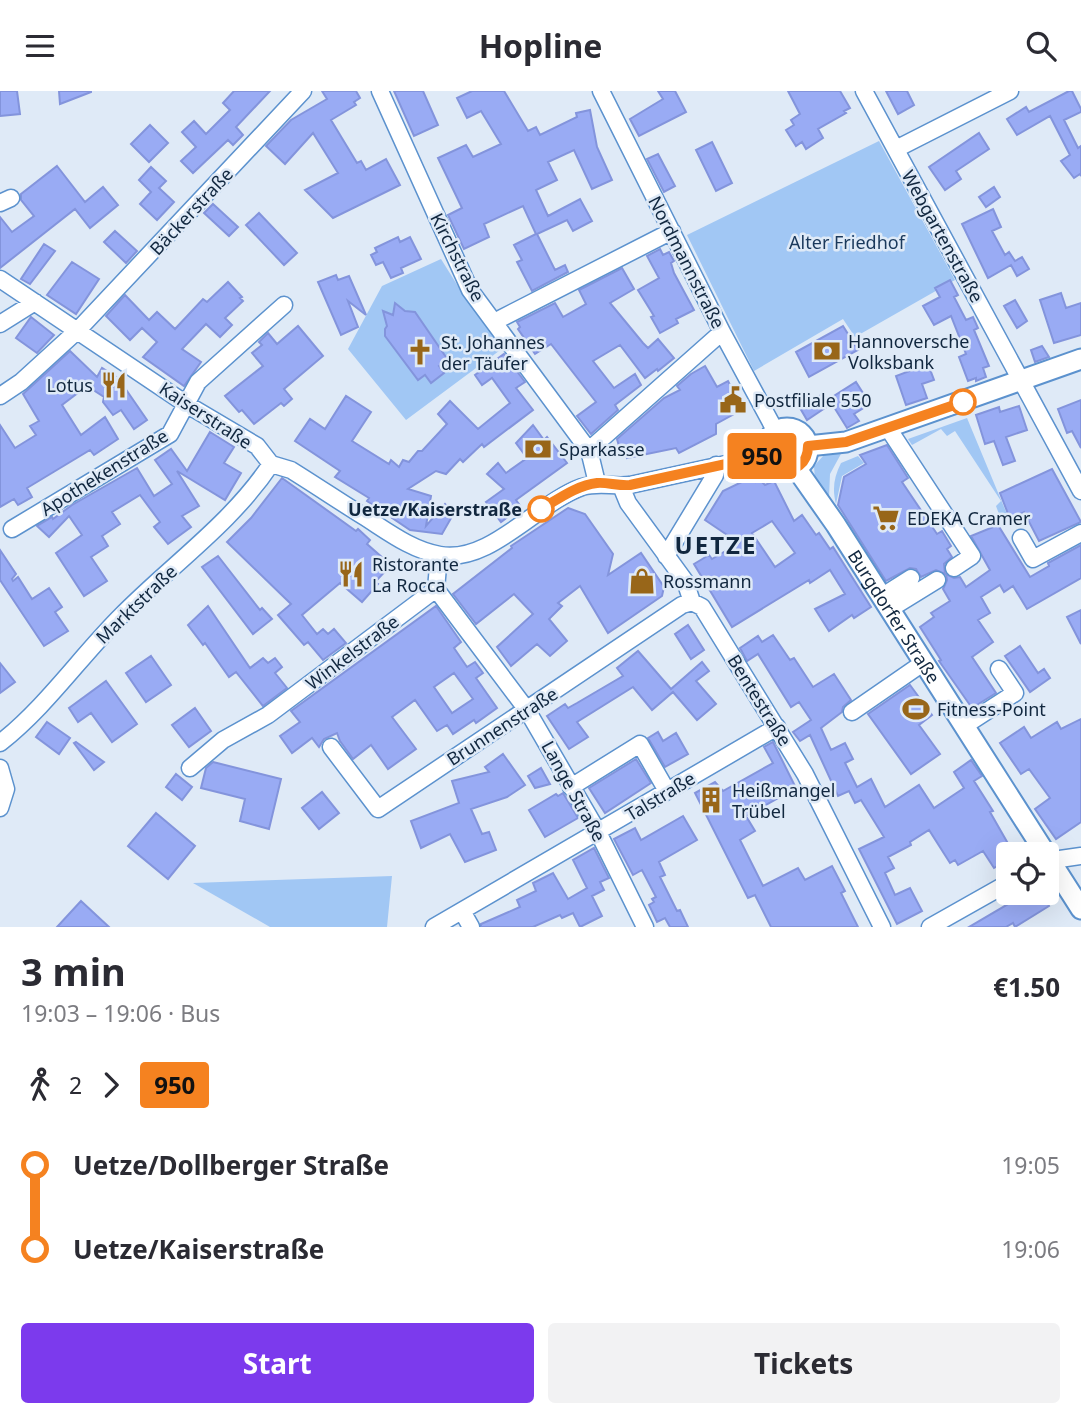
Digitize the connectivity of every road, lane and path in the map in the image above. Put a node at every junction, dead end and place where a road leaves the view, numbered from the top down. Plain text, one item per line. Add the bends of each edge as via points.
1 (303, 91) edge
2 (380, 91) edge
3 (601, 91) edge
4 (864, 91) edge
5 (1010, 91) edge
6 (896, 149) junction
7 (672, 231) junction
8 (0, 279) edge
9 (35, 302) junction
10 (284, 305) dead end
11 (494, 322) junction
12 (0, 324) edge
13 (78, 330) junction
14 (722, 332) junction
15 (1081, 359) edge
16 (1021, 381) junction
17 (0, 396) edge
18 (186, 404) junction
19 (888, 428) junction
20 (776, 432) junction
21 (808, 446) junction
22 (589, 450) junction
23 (767, 455) junction
24 (271, 464) junction
25 (716, 465) junction
26 (796, 468) junction
27 (597, 483) junction
28 (621, 486) junction
29 (1081, 491) edge
30 (12, 530) dead end
31 (1081, 533) edge
32 (1021, 538) dead end
33 (439, 555) junction
34 (666, 556) junction
35 (954, 568) dead end
36 (912, 578) dead end
37 (936, 580) dead end
38 (436, 589) junction
39 (692, 602) junction
40 (886, 603) junction
41 (923, 663) junction
42 (999, 669) dead end
43 (527, 710) junction
44 (852, 712) dead end
45 (964, 726) junction
46 (777, 727) junction
47 (0, 743) edge
48 (331, 747) dead end
49 (0, 768) edge
50 (190, 768) dead end
51 (572, 787) junction
52 (667, 791) junction
53 (0, 808) edge
54 (598, 832) junction
55 (1037, 842) edge
56 (1081, 856) edge
57 (1059, 859) edge
58 (1059, 876) edge
59 (996, 890) edge
60 (1081, 909) edge
61 (462, 911) junction
62 (434, 927) edge
63 (471, 927) edge
64 (645, 927) edge
65 (882, 927) edge
66 (930, 927) edge

1 - 13 street, Bäckerstraße
2 - 11 street, Kirchstraße via 470,290
3 - 7 street, Nordmannstraße
4 - 6 street, Webgartenstraße
5 - 6 street
6 - 16 street, Webgartenstraße
7 - 11 street
7 - 14 street, Nordmannstraße
8 - 9 street, Kaiserstraße
9 - 12 street
9 - 13 street, Kaiserstraße
10 - 18 street, Apothekenstraße via 198,382
11 - 22 street, Kirchstraße
13 - 17 street, Bäckerstraße
13 - 18 street, Kaiserstraße
14 - 20 street, Nordmannstraße
14 - 22 street
15 - 16 main road
16 - 19 main road
16 - 29 street, Webgartenstraße
18 - 24 street, Kaiserstraße via 257,446
18 - 30 street, Apothekenstraße via 170,434
19 - 21 main road via 846,442
19 - 35 street via 972,556
20 - 21 main road via 796,431
20 - 23 main road via 768,442
21 - 26 main road via 805,459
22 - 27 street, Kirchstraße
23 - 25 street, Kaiserstraße
23 - 26 main road via 779,468
24 - 33 street, Kaiserstraße via 291,470 405,543
24 - 47 street, Marktstraße via 221,524 123,614
25 - 28 street, Kaiserstraße
25 - 34 street via 715,475
26 - 40 main road, Burgdorfer Straße
27 - 28 street, Kaiserstraße
27 - 33 street, Kaiserstraße via 541,509 478,550
28 - 34 street, Bentestraße
31 - 32 street via 1033,559
33 - 38 street
34 - 39 street, Bentestraße via 685,581
36 - 40 street
37 - 40 street
38 - 43 street, Lange Straße
38 - 50 street, Winkelstraße
39 - 43 street, Brunnenstraße
39 - 46 street, Bentestraße via 702,607
40 - 41 main road, Burgdorfer Straße
41 - 44 street
41 - 45 main road, Burgdorfer Straße
42 - 45 street via 1015,693
43 - 48 street, Brunnenstraße via 378,809
43 - 51 street, Lange Straße
45 - 55 main road, Burgdorfer Straße
46 - 52 street, Talstraße
46 - 65 street, Bentestraße
49 - 53 street via 6,789
51 - 52 street via 640,744
51 - 54 street, Lange Straße
52 - 54 street, Talstraße
54 - 61 street, Talstraße
54 - 64 street, Lange Straße
56 - 57 street
58 - 60 main road, Burgdorfer Straße
59 - 66 street
61 - 62 street, Talstraße
61 - 63 street

